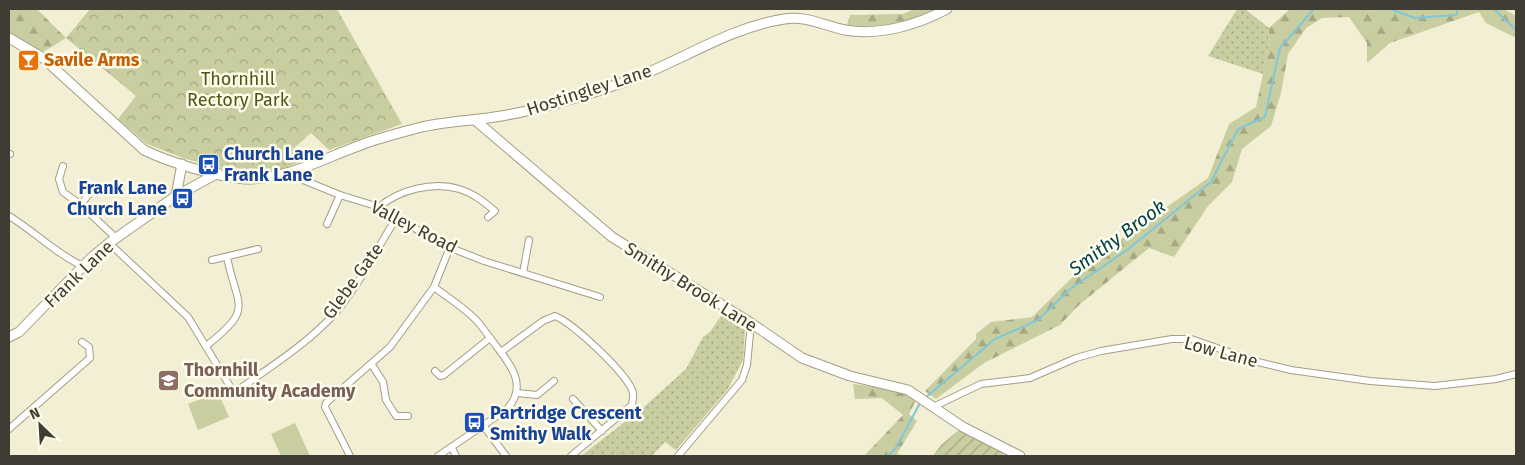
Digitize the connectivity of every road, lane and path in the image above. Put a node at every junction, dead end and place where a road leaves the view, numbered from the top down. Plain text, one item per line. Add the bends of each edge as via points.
1 (947, 9) edge
2 (9, 38) edge
3 (475, 120) junction
4 (182, 164) junction
5 (63, 166) dead end
6 (286, 173) junction
7 (221, 174) junction
8 (93, 188) dead end
9 (340, 195) junction
10 (176, 196) junction
11 (81, 204) junction
12 (379, 207) junction
13 (9, 216) edge
14 (488, 217) dead end
15 (396, 219) junction
16 (327, 224) dead end
17 (522, 239) dead end
18 (113, 241) junction
19 (450, 247) junction
20 (258, 249) dead end
21 (227, 257) junction
22 (212, 260) dead end
23 (84, 266) junction
24 (523, 273) junction
25 (434, 287) junction
26 (600, 297) dead end
27 (751, 323) junction
28 (9, 337) edge
29 (490, 338) junction
30 (82, 342) dead end
31 (206, 346) junction
32 (500, 352) junction
33 (372, 365) junction
34 (435, 371) dead end
35 (1516, 374) edge
36 (554, 381) dead end
37 (517, 392) junction
38 (572, 399) dead end
39 (934, 406) junction
40 (408, 416) dead end
41 (484, 425) junction
42 (9, 429) edge
43 (602, 431) junction
44 (452, 448) junction
45 (350, 456) edge
46 (438, 456) edge
47 (456, 456) edge
48 (506, 456) edge
49 (572, 456) edge
50 (678, 456) edge
51 (1020, 456) edge

1 - 3 main road, Hostingley Lane via 905,26 865,31 846,30 810,20 784,19 725,37 604,89 530,110
2 - 4 main road, Hostingley Lane via 43,58 144,150
3 - 6 main road, Hostingley Lane via 419,128 363,144
3 - 27 main road, Smithy Brook Lane via 612,237
4 - 7 main road, Hostingley Lane
4 - 10 main road
5 - 11 street via 58,179 64,192
6 - 7 main road, Hostingley Lane via 244,179
6 - 9 street, Valley Road
7 - 10 main road, Frank Lane
8 - 11 street
9 - 12 street, Valley Road
9 - 16 street
10 - 18 main road, Frank Lane
11 - 18 street
12 - 14 street via 401,192 458,188 495,211
12 - 15 street, Valley Road
13 - 23 street
15 - 19 street, Valley Road
15 - 31 street, Glebe Gate via 336,312 234,392
17 - 24 street via 531,240
18 - 23 main road, Frank Lane
18 - 31 street via 188,317
19 - 24 street, Valley Road
19 - 25 street
20 - 21 street
21 - 22 street
21 - 31 street via 240,312
23 - 28 main road, Frank Lane via 19,332
24 - 26 street, Valley Road
25 - 29 street via 476,319
25 - 33 street via 390,347
27 - 39 main road, Smithy Brook Lane via 802,358 850,376 903,388
27 - 50 street via 747,365 742,380
29 - 32 street
29 - 34 street via 446,373 440,376
30 - 42 street via 89,347 90,358
32 - 37 street via 512,368
32 - 43 street via 555,316 591,340 633,393 632,405
33 - 40 street via 383,382 386,400 396,416
33 - 45 street via 324,407
35 - 39 street, Low Lane via 1459,385 1379,382 1291,370 1191,339 1172,339 1101,351 1030,378 981,384
36 - 37 street via 537,395
37 - 41 street via 512,404
38 - 43 street
39 - 51 main road, Smithy Brook Lane via 963,426
41 - 44 street
41 - 48 street
43 - 49 street
44 - 46 street
44 - 47 street

